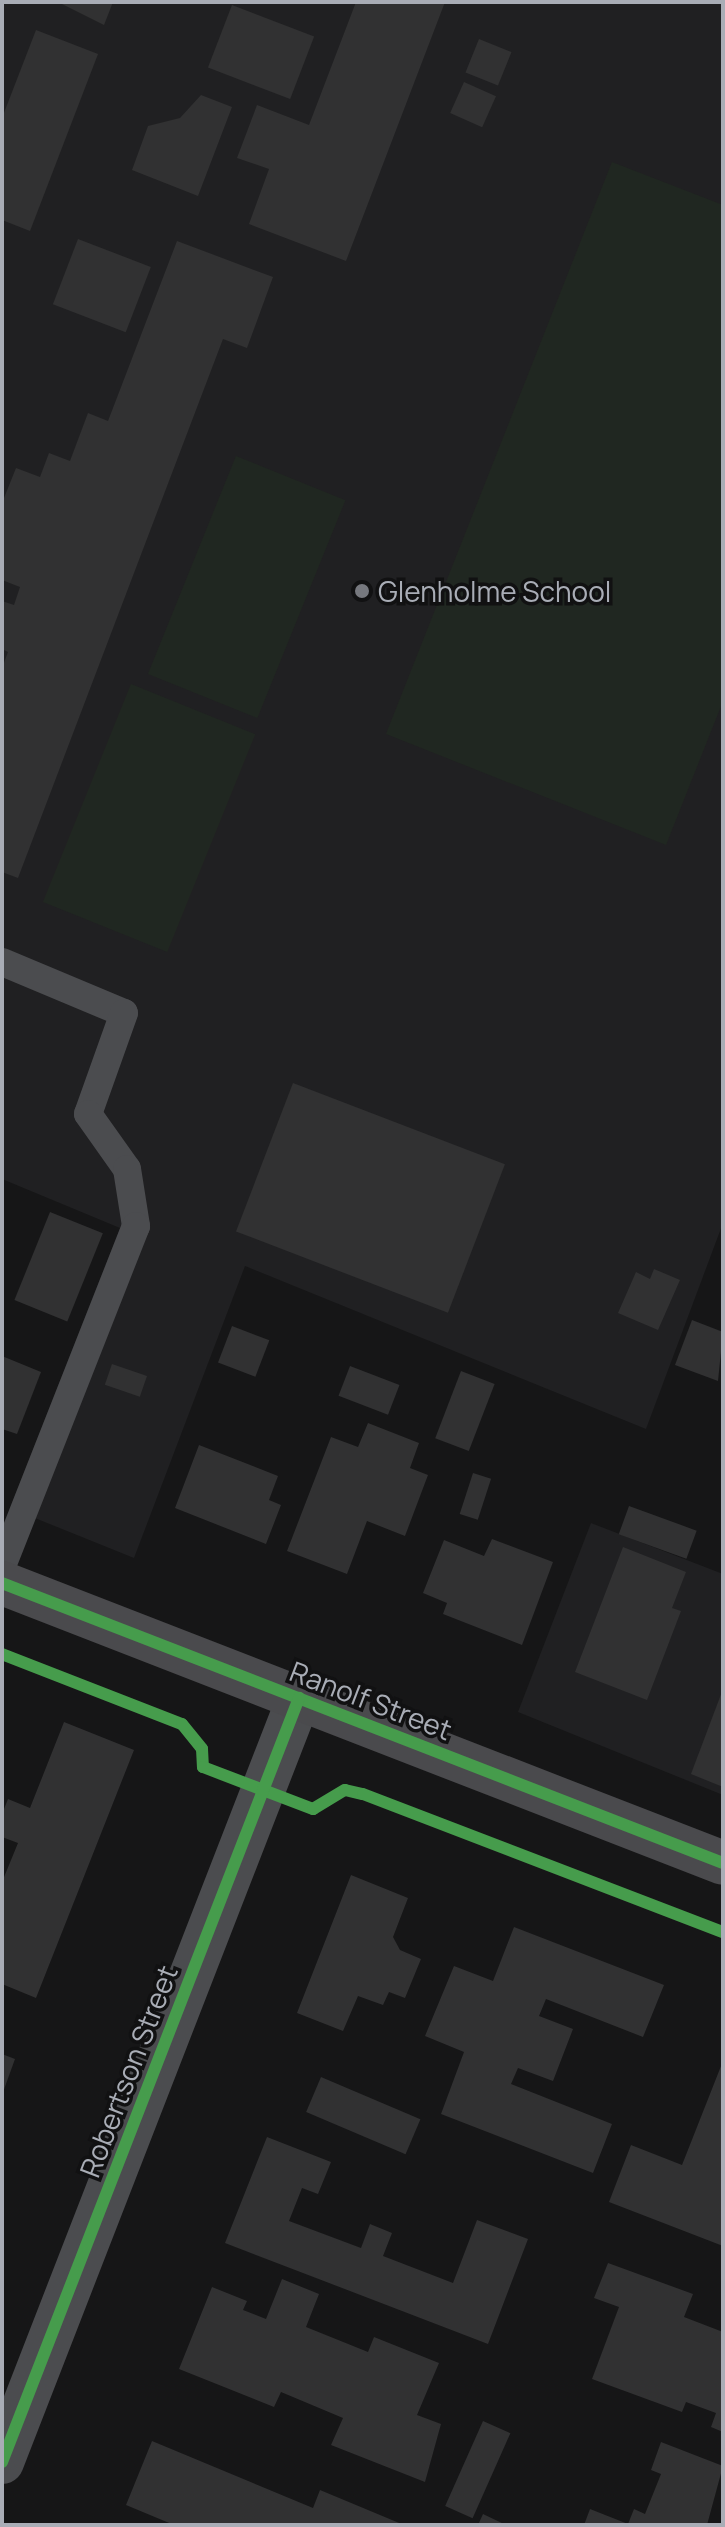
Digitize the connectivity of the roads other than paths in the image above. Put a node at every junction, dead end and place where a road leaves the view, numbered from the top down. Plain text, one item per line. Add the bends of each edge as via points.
1 (2, 962) edge
2 (2, 1566) edge
3 (2, 1583) edge
4 (299, 1698) junction
5 (723, 1863) edge
6 (2, 2462) edge

1 - 2 lane via 124,1013 88,1114 127,1169 136,1226
3 - 4 street, Ranolf Street
4 - 5 street, Ranolf Street
4 - 6 street, Robertson Street

